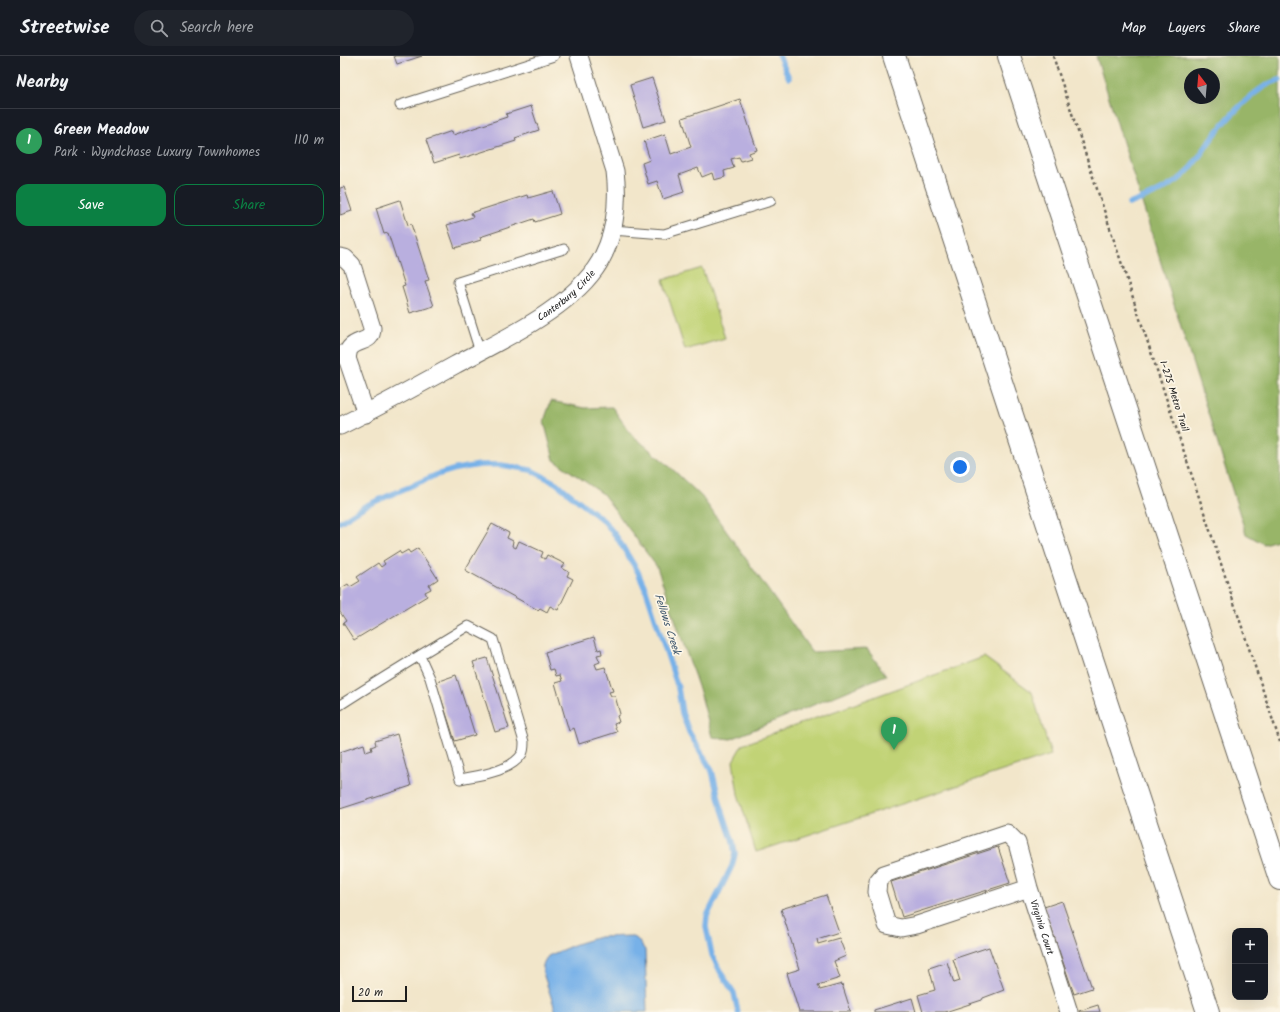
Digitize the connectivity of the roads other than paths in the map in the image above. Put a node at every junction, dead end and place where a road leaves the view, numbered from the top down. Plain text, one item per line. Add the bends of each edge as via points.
1 (554, 56) edge
2 (579, 56) edge
3 (894, 56) edge
4 (1009, 56) edge
5 (400, 105) dead end
6 (771, 201) dead end
7 (612, 230) junction
8 (564, 249) dead end
9 (340, 257) edge
10 (480, 352) junction
11 (343, 356) edge
12 (366, 414) junction
13 (340, 426) edge
14 (420, 656) junction
15 (340, 705) edge
16 (1280, 879) edge
17 (1028, 888) junction
18 (1069, 1012) edge
19 (1208, 1012) edge

1 - 5 lane
2 - 7 street, Canterbury Circle via 615,171 617,190
3 - 19 highway
4 - 16 highway
6 - 7 lane via 664,234
7 - 10 street, Canterbury Circle via 606,250 595,269 571,296 554,309
8 - 10 lane via 458,282
9 - 11 street via 352,265 372,328 369,338 358,342
10 - 12 street, Canterbury Circle
11 - 12 street
12 - 13 street, Canterbury Circle
14 - 14 lane via 468,626 493,639 524,742 522,754 509,766 483,775 460,779 430,678
14 - 15 lane
17 - 17 street, Virginia Court via 1017,843 1007,833 884,874 878,881 877,892 887,925 901,928
17 - 18 street, Virginia Court

